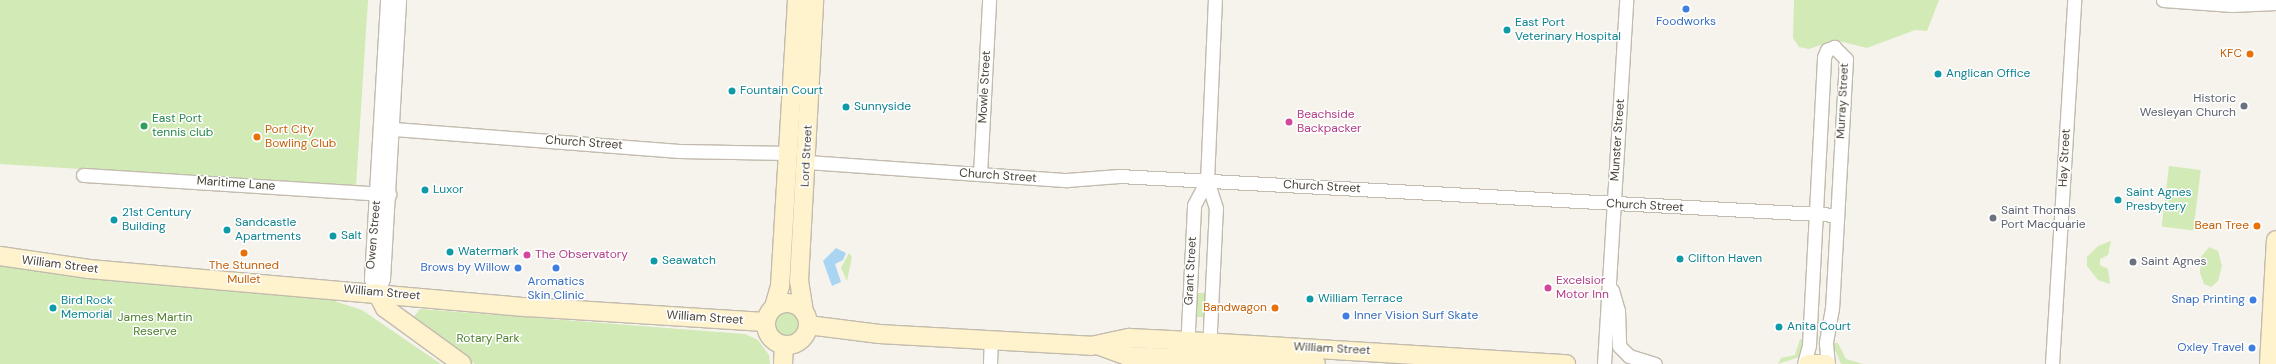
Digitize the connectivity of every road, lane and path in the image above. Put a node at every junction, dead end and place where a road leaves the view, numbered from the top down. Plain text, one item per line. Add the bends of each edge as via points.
1 (387, 0) edge
2 (399, 0) edge
3 (797, 0) edge
4 (814, 0) edge
5 (989, 0) edge
6 (1215, 0) edge
7 (1626, 0) edge
8 (2074, 0) edge
9 (2163, 0) edge
10 (2276, 3) edge
11 (386, 128) junction
12 (788, 152) junction
13 (806, 162) junction
14 (980, 174) junction
15 (83, 175) dead end
16 (1207, 181) junction
17 (383, 194) junction
18 (1614, 204) junction
19 (1815, 214) junction
20 (1837, 215) junction
21 (2276, 240) edge
22 (0, 256) edge
23 (1609, 279) junction
24 (377, 293) junction
25 (774, 307) junction
26 (806, 318) junction
27 (765, 322) junction
28 (991, 341) junction
29 (784, 345) junction
30 (2273, 345) edge
31 (1187, 354) edge
32 (1208, 355) edge
33 (462, 364) edge
34 (783, 364) edge
35 (990, 364) edge
36 (1316, 364) edge
37 (1566, 364) edge
38 (1604, 364) edge
39 (1655, 364) edge
40 (1804, 364) edge
41 (1808, 364) edge
42 (1827, 364) edge
43 (2052, 364) edge
44 (2269, 364) edge

1 - 11 street, Owen Street
2 - 11 street, Owen Street
3 - 12 street, Lord Street
4 - 13 street, Lord Street
5 - 14 street, Mowle Street
6 - 16 street, Grant Street
7 - 18 street, Munster Street
8 - 43 street, Hay Street
9 - 10 street via 2232,5
11 - 12 street, Church Street via 679,150
11 - 17 street, Owen Street
12 - 25 street, Lord Street via 780,286
13 - 14 street, Church Street
13 - 26 street, Lord Street via 799,281
14 - 16 street, Church Street via 1068,180 1119,176
15 - 17 street, Maritime Lane
16 - 18 street, Church Street
16 - 31 street, Grant Street via 1194,205
16 - 32 street, Grant Street via 1216,208
17 - 24 street, Owen Street via 384,279
18 - 19 street, Church Street
18 - 23 street, Munster Street
19 - 20 street, Church Street
19 - 20 street, Murray Street via 1824,57 1827,50 1834,47 1846,59
19 - 40 street, Murray Street via 1809,345
20 - 42 street, Murray Street via 1826,343
21 - 30 street
22 - 24 street, William Street via 66,267
23 - 38 street, Munster Street
23 - 39 street, Munster Street via 1618,311 1620,346 1629,356
24 - 27 street, William Street
24 - 33 street via 385,308
25 - 26 street via 787,303
25 - 27 street, Lord Street
26 - 28 street, William Street via 879,334
26 - 29 street via 803,338
27 - 29 street via 768,335
28 - 31 street, William Street via 1100,346 1129,338
28 - 35 street
29 - 34 street
30 - 44 street
31 - 32 street, William Street
32 - 36 street, William Street
32 - 37 street, William Street
41 - 42 street

